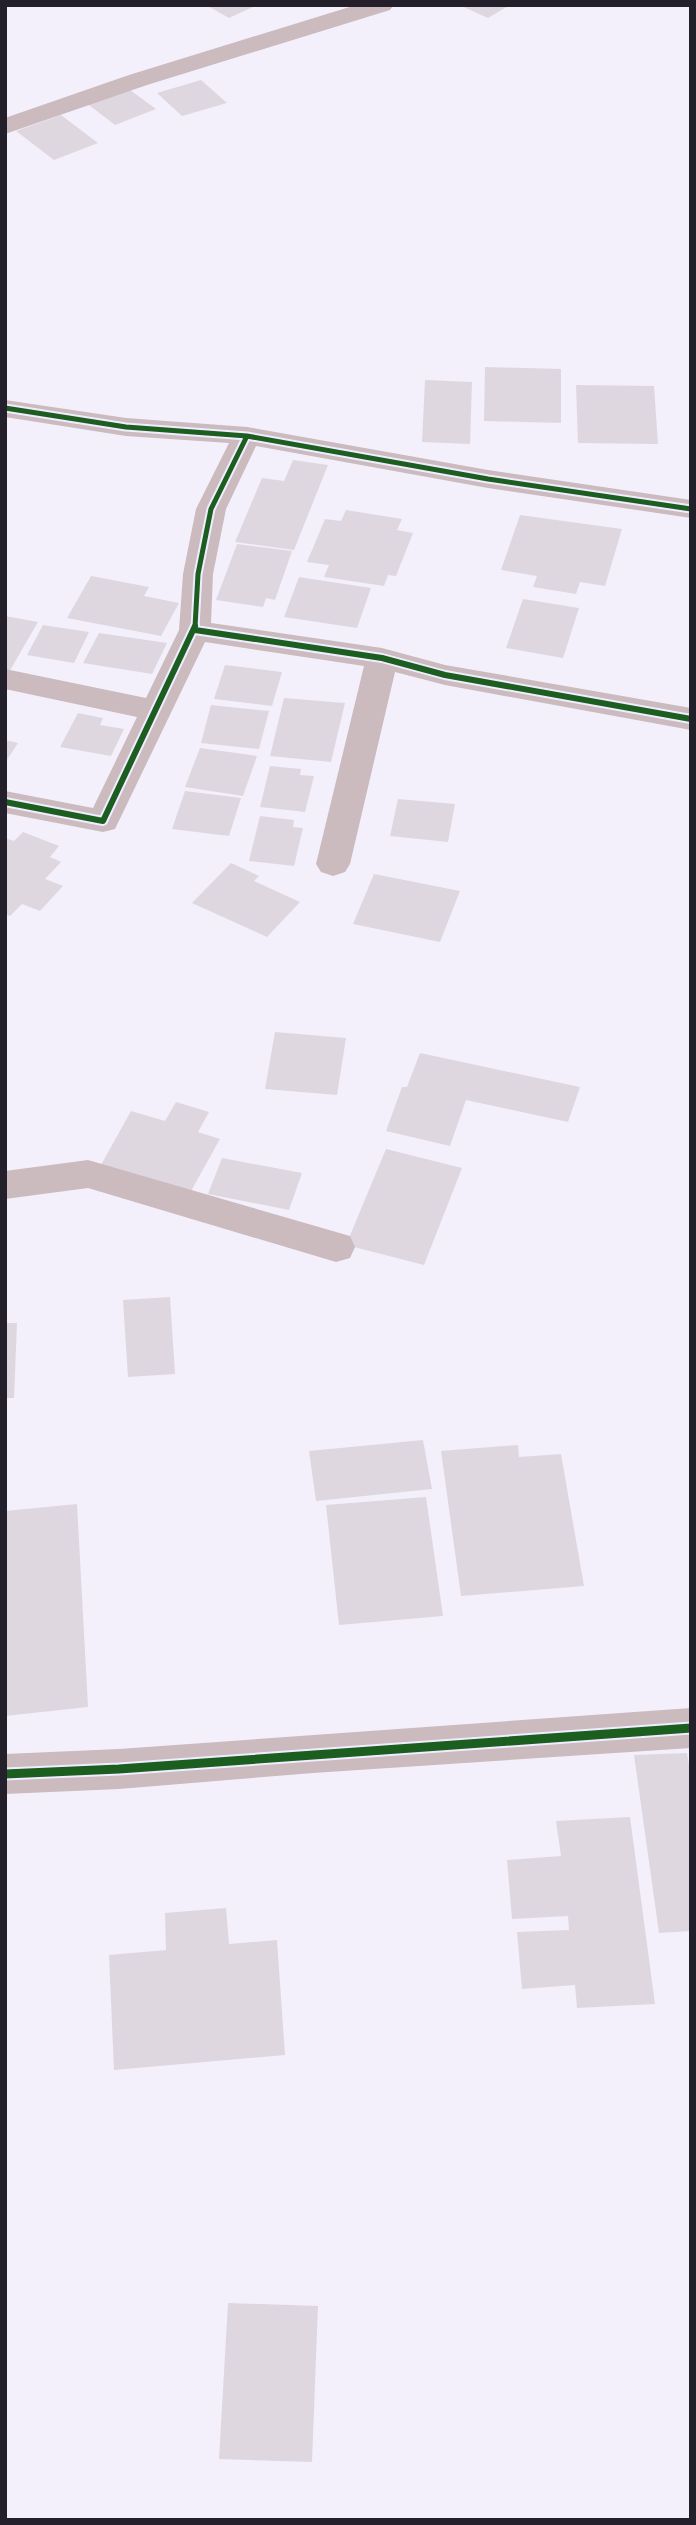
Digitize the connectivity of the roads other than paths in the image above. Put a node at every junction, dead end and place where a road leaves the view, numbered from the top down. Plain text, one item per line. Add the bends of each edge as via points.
1 (382, 5) edge
2 (5, 127) edge
3 (5, 408) edge
4 (247, 436) junction
5 (691, 509) edge
6 (195, 629) junction
7 (382, 658) junction
8 (5, 679) edge
9 (156, 711) junction
10 (691, 719) edge
11 (5, 803) edge
12 (333, 864) dead end
13 (5, 1185) edge
14 (336, 1247) dead end
15 (691, 1728) edge
16 (5, 1774) edge

1 - 2 street via 151,76
3 - 4 street via 126,427
4 - 5 street
4 - 6 street via 211,509 198,574
6 - 7 street
6 - 9 street
7 - 10 street via 445,675
7 - 12 street
8 - 9 street
9 - 11 street via 103,821
13 - 14 street via 88,1174
15 - 16 street

